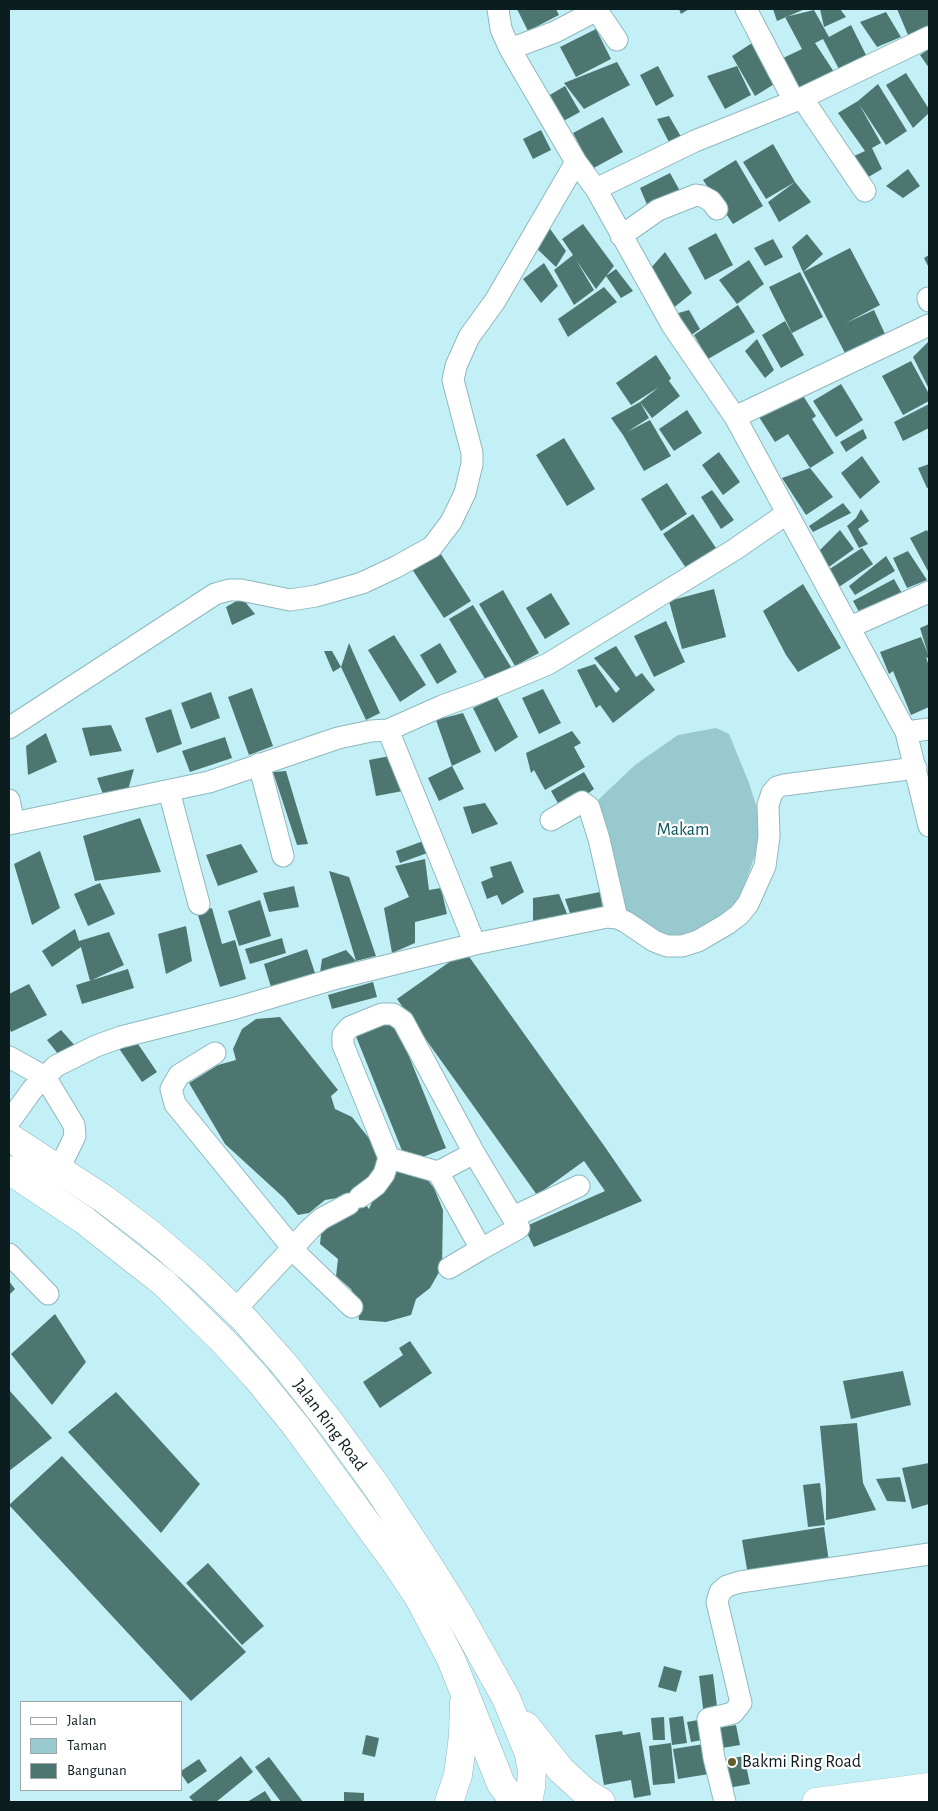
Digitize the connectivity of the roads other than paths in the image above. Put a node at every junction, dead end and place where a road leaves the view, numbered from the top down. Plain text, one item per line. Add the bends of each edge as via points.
1 (498, 9) edge
2 (597, 9) edge
3 (746, 9) edge
4 (929, 37) edge
5 (617, 40) dead end
6 (510, 49) junction
7 (798, 100) junction
8 (576, 162) junction
9 (596, 190) junction
10 (865, 191) dead end
11 (717, 209) dead end
12 (621, 236) junction
13 (929, 325) edge
14 (735, 417) junction
15 (786, 514) junction
16 (929, 592) edge
17 (850, 627) junction
18 (9, 728) edge
19 (929, 729) edge
20 (388, 730) junction
21 (906, 732) junction
22 (259, 764) junction
23 (916, 768) junction
24 (169, 791) junction
25 (9, 800) edge
26 (551, 820) dead end
27 (12, 823) edge
28 (929, 826) edge
29 (283, 856) dead end
30 (199, 904) dead end
31 (617, 918) junction
32 (475, 944) junction
33 (215, 1053) dead end
34 (9, 1057) edge
35 (45, 1077) junction
36 (9, 1122) edge
37 (9, 1137) edge
38 (474, 1153) junction
39 (389, 1158) junction
40 (59, 1169) junction
41 (9, 1170) edge
42 (438, 1172) junction
43 (579, 1186) dead end
44 (513, 1217) junction
45 (480, 1249) junction
46 (297, 1252) junction
47 (9, 1254) edge
48 (449, 1268) dead end
49 (48, 1294) dead end
50 (352, 1307) dead end
51 (239, 1315) junction
52 (929, 1554) edge
53 (464, 1691) junction
54 (506, 1698) junction
55 (929, 1787) edge
56 (449, 1802) edge
57 (515, 1802) edge
58 (528, 1802) edge
59 (601, 1802) edge
60 (725, 1802) edge
61 (816, 1802) edge

1 - 6 street via 501,30
2 - 5 street
2 - 6 street via 555,32
3 - 7 street
4 - 7 street
6 - 8 street
7 - 9 street via 695,141
7 - 10 street
8 - 9 street
8 - 18 street via 495,301 469,337 456,366 453,380 472,464 465,493 451,522 432,546 362,583 316,596 290,600 241,590 215,594
9 - 12 street
11 - 12 street via 711,201 696,195 658,210
12 - 14 street via 672,325
13 - 14 street
14 - 15 street
15 - 17 street
15 - 20 street via 734,550 548,664
16 - 17 street
17 - 21 street
19 - 21 street
20 - 22 street via 338,738
20 - 32 street
21 - 23 street
22 - 24 street via 208,782
22 - 29 street
23 - 28 street
23 - 31 street via 777,787 768,805 769,836 765,866 748,904 727,924 698,941 667,946
24 - 27 street
24 - 30 street
25 - 27 street
26 - 31 street via 582,802 589,807
31 - 32 street via 607,917
32 - 35 street via 121,1037 56,1066
33 - 46 street via 179,1075 171,1089 175,1104
34 - 35 street
35 - 36 street
35 - 40 street via 76,1131
37 - 40 highway, Jalan Ring Road
38 - 39 street via 403,1021 393,1014 382,1014 350,1027 343,1035 342,1045
38 - 42 street
38 - 44 street
39 - 42 street
39 - 46 street via 376,1185 321,1219
40 - 51 highway, Jalan Ring Road via 150,1233
41 - 53 highway, Jalan Ring Road via 84,1220 136,1260 195,1313 257,1378 296,1426 419,1598
42 - 45 street
43 - 44 street
44 - 45 street via 519,1228
45 - 48 street
46 - 50 street
46 - 51 street
47 - 49 street
51 - 54 highway, Jalan Ring Road via 284,1364 377,1487 460,1616
52 - 60 street via 740,1582 720,1592 716,1602 741,1703 733,1713 708,1719
53 - 56 highway via 458,1775
53 - 57 highway, Jalan Ring Road via 502,1784
54 - 58 highway, Jalan Ring Road via 529,1754 532,1771
54 - 59 highway via 561,1770
55 - 61 highway

